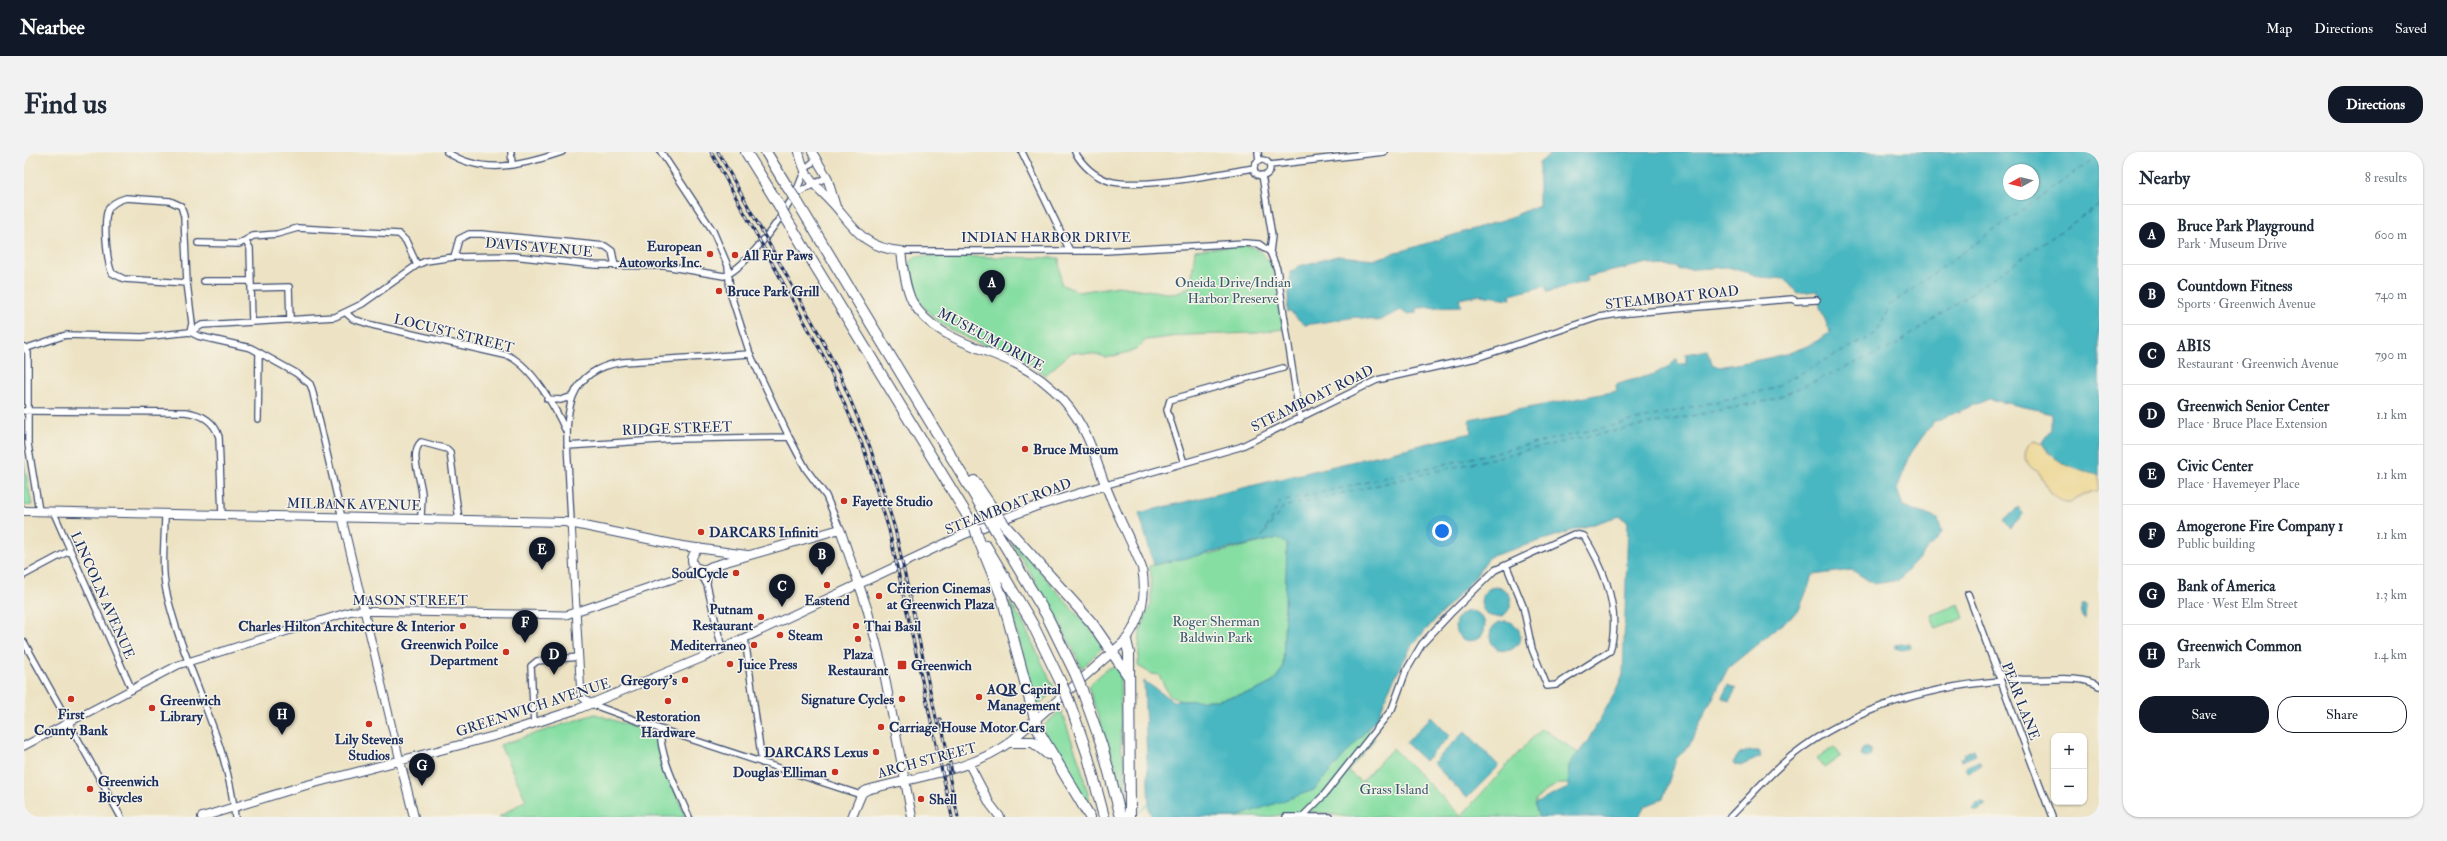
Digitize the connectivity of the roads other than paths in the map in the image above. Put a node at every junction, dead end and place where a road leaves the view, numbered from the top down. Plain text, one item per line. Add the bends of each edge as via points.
1 (447, 152) edge
2 (511, 152) edge
3 (562, 152) edge
4 (661, 152) edge
5 (746, 152) edge
6 (766, 152) edge
7 (799, 152) edge
8 (1022, 152) edge
9 (1075, 152) edge
10 (1258, 152) edge
11 (1384, 152) edge
12 (815, 155) edge
13 (1259, 161) junction
14 (512, 165) junction
15 (1270, 165) junction
16 (1254, 168) junction
17 (804, 171) junction
18 (1262, 175) junction
19 (827, 177) junction
20 (813, 184) junction
21 (793, 196) junction
22 (836, 208) junction
23 (246, 242) junction
24 (198, 243) dead end
25 (901, 251) junction
26 (1070, 251) junction
27 (1270, 252) junction
28 (454, 257) junction
29 (418, 265) junction
30 (615, 266) junction
31 (729, 274) junction
32 (204, 281) dead end
33 (251, 281) junction
34 (187, 283) junction
35 (251, 288) junction
36 (1816, 300) dead end
37 (346, 313) junction
38 (290, 320) junction
39 (252, 322) junction
40 (190, 332) junction
41 (24, 348) edge
42 (259, 352) junction
43 (750, 354) junction
44 (1283, 368) dead end
45 (573, 394) junction
46 (547, 399) junction
47 (26, 410) edge
48 (258, 419) dead end
49 (1300, 419) junction
50 (567, 434) junction
51 (789, 437) junction
52 (567, 446) junction
53 (1184, 463) junction
54 (1106, 485) junction
55 (39, 510) junction
56 (53, 511) junction
57 (24, 512) edge
58 (165, 513) junction
59 (222, 514) junction
60 (991, 514) junction
61 (342, 518) junction
62 (421, 519) junction
63 (459, 520) junction
64 (571, 522) junction
65 (840, 529) junction
66 (979, 538) junction
67 (682, 546) junction
68 (699, 548) junction
69 (711, 550) junction
70 (70, 551) junction
71 (747, 555) junction
72 (692, 559) junction
73 (710, 567) junction
74 (1507, 567) junction
75 (697, 568) junction
76 (24, 575) edge
77 (706, 585) junction
78 (859, 585) junction
79 (1968, 594) dead end
80 (364, 611) junction
81 (577, 612) junction
82 (745, 638) junction
83 (1126, 640) junction
84 (24, 642) edge
85 (722, 649) junction
86 (1113, 651) junction
87 (580, 657) junction
88 (190, 661) junction
89 (1997, 673) junction
90 (1129, 677) junction
91 (2000, 681) junction
92 (2097, 684) edge
93 (132, 690) junction
94 (591, 704) junction
95 (1034, 720) junction
96 (70, 722) junction
97 (534, 724) junction
98 (660, 729) junction
99 (1010, 742) junction
100 (24, 746) edge
101 (400, 761) junction
102 (762, 763) junction
103 (969, 764) junction
104 (906, 779) junction
105 (1069, 780) junction
106 (861, 795) junction
107 (234, 806) junction
108 (1738, 809) junction
109 (1303, 816) junction
110 (121, 817) edge
111 (202, 817) edge
112 (235, 817) edge
113 (414, 817) edge
114 (689, 817) edge
115 (852, 817) edge
116 (912, 817) edge
117 (1000, 817) edge
118 (1090, 817) edge
119 (1104, 817) edge
120 (1121, 817) edge
121 (1130, 817) edge
122 (1286, 817) edge
123 (1330, 817) edge
124 (1730, 817) edge
125 (1737, 817) edge
126 (2052, 817) edge

1 - 14 street via 483,165
2 - 14 street
3 - 14 street via 524,165
4 - 31 street via 713,231
5 - 66 highway, bridge
6 - 21 highway
7 - 17 main road
8 - 26 street
9 - 16 street via 1084,165 1097,176 1126,184
10 - 13 street
11 - 15 street
12 - 17 street
12 - 19 main road
13 - 15 street via 1266,161
13 - 16 street
15 - 18 street via 1268,172
16 - 18 street
17 - 20 main road
17 - 21 street
18 - 27 street via 1272,236
19 - 20 street
19 - 22 main road, INDIAN HARBOR DRIVE
20 - 21 street
20 - 22 main road, INDIAN HARBOR DRIVE
21 - 31 street via 758,245
21 - 60 highway via 921,406
22 - 25 main road, INDIAN HARBOR DRIVE via 865,240 884,248
23 - 24 street
23 - 29 street via 253,236 277,234 298,228 399,234 406,241
23 - 33 street via 250,248
25 - 26 street, INDIAN HARBOR DRIVE
25 - 54 main road, MUSEUM DRIVE via 909,292 922,316 946,333 1025,368 1053,389 1070,407 1087,433
26 - 27 street, INDIAN HARBOR DRIVE via 1201,247 1245,242 1259,244
27 - 49 street via 1277,268
28 - 29 street, DAVIS AVENUE via 426,261
28 - 30 street, DAVIS AVENUE via 513,256
28 - 30 street via 459,239 469,234 481,234 604,246 612,251
29 - 37 street, DAVIS AVENUE
30 - 31 street, DAVIS AVENUE via 665,266 719,276
31 - 43 street via 731,298
32 - 33 street
33 - 35 street
34 - 34 street via 184,216 181,206 170,201 126,198 111,206 106,222 109,267 112,273 124,279
34 - 40 street via 192,322
35 - 38 street via 289,287
35 - 39 street
36 - 49 street, STEAMBOAT ROAD via 1792,299 1607,316 1476,358 1377,380
37 - 38 street, DAVIS AVENUE via 329,318
37 - 46 street, LOCUST STREET via 353,319 372,325 509,356 524,365
38 - 39 street, DAVIS AVENUE
39 - 40 street, DAVIS AVENUE via 202,325
40 - 41 street via 142,337 66,335
40 - 42 street
41 - 47 street via 28,353
42 - 48 street
42 - 61 street via 300,376 312,389
43 - 45 street via 613,363 590,374
43 - 51 street
44 - 53 street via 1170,400 1167,410
45 - 46 street via 561,400
45 - 50 street via 568,410
46 - 50 street, LOCUST STREET
47 - 55 street via 28,444
47 - 59 street via 185,412 201,415 215,428 218,437
49 - 53 street, STEAMBOAT ROAD via 1240,447
50 - 52 street
51 - 52 street, RIDGE STREET via 674,439
51 - 65 street via 806,469 826,496
52 - 64 street
53 - 54 street, STEAMBOAT ROAD
54 - 78 main road, STEAMBOAT ROAD via 1012,515 903,562
54 - 83 main road, ARCH STREET via 1133,544 1144,579 1144,607
55 - 56 main road, MILBANK AVENUE
55 - 57 main road, MILBANK AVENUE
56 - 58 main road, MILBANK AVENUE
56 - 70 street, LINCOLN AVENUE
58 - 59 main road, MILBANK AVENUE
58 - 88 street via 166,588
59 - 61 main road, MILBANK AVENUE
60 - 86 highway, bridge via 1006,527 1092,623
60 - 120 highway, bridge via 996,531 1047,616 1075,673 1102,746
61 - 62 main road, MILBANK AVENUE
61 - 80 street
62 - 63 main road, MILBANK AVENUE
62 - 63 street via 422,495 416,461 418,444 421,442 448,449 450,452
63 - 64 main road, MILBANK AVENUE
64 - 67 main road, MILBANK AVENUE
64 - 81 street
65 - 71 main road, MASON STREET
65 - 78 main road
66 - 95 highway via 1002,597
66 - 119 highway, bridge via 1032,623 1062,685 1087,753
67 - 68 main road, MILBANK AVENUE
67 - 72 main road
68 - 69 main road, MASON STREET
68 - 72 main road
69 - 71 main road, MASON STREET
69 - 73 main road via 713,556
70 - 76 street
70 - 93 street, LINCOLN AVENUE
71 - 73 main road, MASON STREET
72 - 75 main road
73 - 75 main road, MASON STREET
73 - 77 street
74 - 74 street via 1523,606 1532,649 1548,686 1556,685 1610,651 1614,634 1608,586 1595,554 1584,536 1574,534 1514,561
74 - 109 street via 1490,574 1422,644 1406,671 1392,709 1324,795
75 - 77 street
75 - 81 street, MASON STREET via 688,574
77 - 85 street
78 - 82 main road, GREENWICH AVENUE
78 - 104 main road via 884,673
79 - 89 street, PEAR LANE
80 - 81 street, MASON STREET via 566,615
80 - 88 street, MASON STREET via 352,611
80 - 101 street
81 - 87 street
82 - 85 main road, GREENWICH AVENUE
82 - 102 street
83 - 86 main road, ARCH STREET
83 - 90 highway via 1130,653
84 - 96 street
85 - 94 main road, GREENWICH AVENUE
86 - 90 highway
86 - 95 main road, ARCH STREET
87 - 94 street via 582,696
87 - 97 street via 534,663 530,670
88 - 93 street, MASON STREET
88 - 107 street
89 - 91 street, PEAR LANE
89 - 92 street via 2017,679 2051,678
90 - 121 highway
91 - 108 street via 1930,691 1887,704 1850,720 1806,746 1782,764
91 - 126 street, PEAR LANE
93 - 96 street, MASON STREET
94 - 97 main road, GREENWICH AVENUE
94 - 98 street
95 - 99 main road, ARCH STREET
95 - 105 highway
96 - 100 street, MASON STREET
96 - 110 street
97 - 101 main road, GREENWICH AVENUE
98 - 102 street
98 - 114 street via 661,742 669,767
99 - 103 main road, ARCH STREET
99 - 105 highway via 1029,742 1040,746
101 - 107 main road, GREENWICH AVENUE
101 - 113 main road
102 - 106 street
103 - 104 main road, ARCH STREET
103 - 117 main road via 990,804
104 - 106 main road, ARCH STREET via 867,790
104 - 116 main road
105 - 118 highway
106 - 115 main road
107 - 111 main road, GREENWICH AVENUE
107 - 112 street
108 - 124 street
108 - 125 street
109 - 122 street
109 - 123 street

